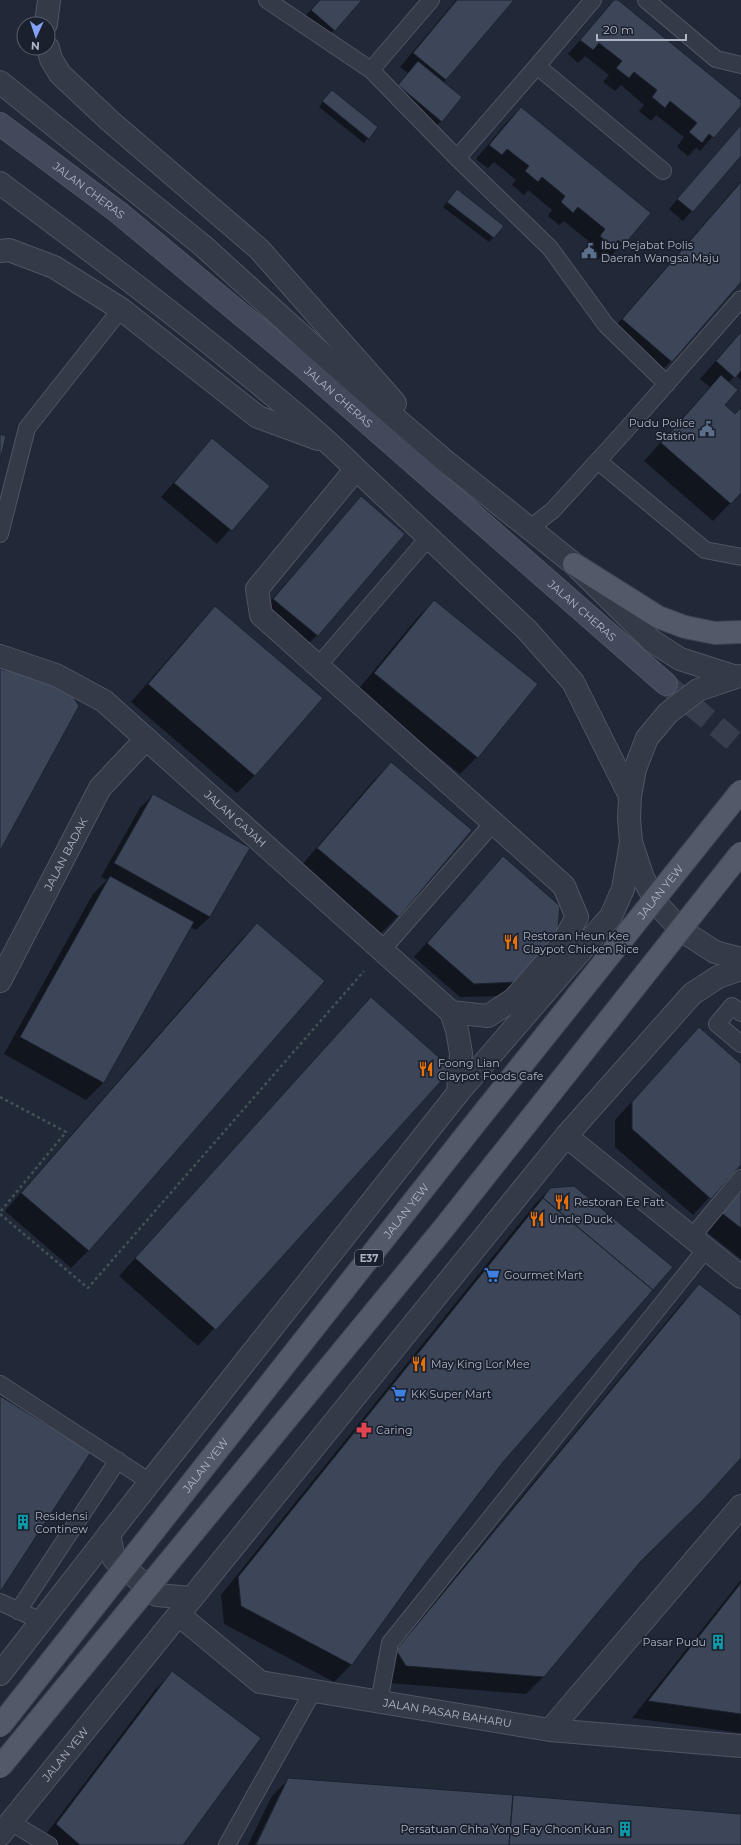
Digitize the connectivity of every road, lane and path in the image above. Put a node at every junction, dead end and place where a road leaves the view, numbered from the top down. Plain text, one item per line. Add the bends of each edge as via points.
1 (49, 0) edge
2 (266, 0) edge
3 (431, 0) edge
4 (593, 0) edge
5 (646, 0) edge
6 (47, 16) edge
7 (51, 56) edge
8 (741, 65) edge
9 (538, 66) junction
10 (371, 70) junction
11 (0, 82) edge
12 (0, 124) edge
13 (457, 158) junction
14 (663, 171) dead end
15 (0, 183) edge
16 (0, 251) edge
17 (741, 299) edge
18 (121, 309) junction
19 (667, 384) junction
20 (330, 444) junction
21 (444, 460) junction
22 (598, 461) junction
23 (356, 469) junction
24 (529, 529) junction
25 (0, 534) edge
26 (429, 537) junction
27 (741, 557) edge
28 (574, 564) junction
29 (741, 632) edge
30 (0, 656) edge
31 (318, 666) junction
32 (737, 676) edge
33 (666, 684) tunnel mouth
34 (146, 739) junction
35 (741, 791) edge
36 (630, 796) junction
37 (494, 822) junction
38 (631, 842) junction
39 (741, 853) edge
40 (382, 950) junction
41 (741, 960) edge
42 (741, 969) edge
43 (0, 981) edge
44 (451, 1012) junction
45 (741, 1013) edge
46 (741, 1044) edge
47 (458, 1093) junction
48 (0, 1097) edge
49 (566, 1136) junction
50 (741, 1178) edge
51 (0, 1213) edge
52 (698, 1244) junction
53 (741, 1278) edge
54 (0, 1384) edge
55 (118, 1460) junction
56 (150, 1482) junction
57 (741, 1506) edge
58 (109, 1534) junction
59 (0, 1602) edge
60 (186, 1606) junction
61 (18, 1610) junction
62 (41, 1621) junction
63 (0, 1674) edge
64 (313, 1691) junction
65 (379, 1702) junction
66 (0, 1726) edge
67 (550, 1730) junction
68 (741, 1746) edge
69 (0, 1767) edge
70 (8, 1817) edge
71 (49, 1845) edge
72 (227, 1845) edge

1 - 6 street
2 - 10 lane
3 - 10 lane
4 - 9 lane
5 - 8 lane via 716,59
7 - 21 street via 60,74 116,126 259,249
9 - 13 lane
9 - 14 lane
10 - 13 lane
11 - 21 street via 202,245 344,374
12 - 33 main road, JALAN CHERAS via 118,212 297,361
13 - 19 lane via 550,248 606,325
15 - 20 street via 165,307
16 - 18 street via 9,250 54,267
17 - 19 lane
18 - 20 street via 258,417
18 - 25 lane via 27,428
19 - 22 lane
20 - 23 street
21 - 24 street
22 - 24 lane via 553,510
22 - 27 lane via 705,550
23 - 26 street
23 - 31 street via 257,589 261,615
24 - 28 street
26 - 31 lane
26 - 36 street via 527,630 573,682
28 - 29 main road via 658,617 685,628 715,633
28 - 32 street via 652,641 680,659
30 - 34 street, JALAN GAJAH via 56,675 104,701
31 - 37 street
32 - 36 street via 698,690 668,713 647,738 635,769
34 - 40 street, JALAN GAJAH
34 - 43 street, JALAN BADAK via 100,788
35 - 66 main road, JALAN YEW / E37, bridge via 472,1126
36 - 38 street
37 - 40 lane
37 - 44 street via 564,886 577,917 562,944 514,999 488,1016
38 - 41 street via 650,892 658,905 681,930 715,952
38 - 47 street via 623,889 611,916
39 - 69 main road, bridge via 438,1235
40 - 44 street, JALAN GAJAH
40 - 51 path via 88,1288
42 - 49 street, JALAN YEW via 718,977 692,994
44 - 47 street via 457,1030 460,1053
45 - 46 lane via 732,1006 717,1024
47 - 56 street
48 - 51 path via 66,1132
49 - 52 street
49 - 60 street, JALAN YEW
50 - 52 lane
52 - 53 street
52 - 65 lane via 390,1643
54 - 55 lane
55 - 56 lane
55 - 61 lane
56 - 58 street
57 - 67 street
58 - 60 street via 114,1559 158,1595
58 - 62 street
59 - 61 lane
60 - 64 street, JALAN PASAR BAHARU via 260,1682
60 - 70 street, JALAN YEW
61 - 62 lane
62 - 63 street
64 - 65 street, JALAN PASAR BAHARU
64 - 72 lane
65 - 67 street, JALAN PASAR BAHARU
67 - 68 street, JALAN PASAR BAHARU
70 - 71 lane

